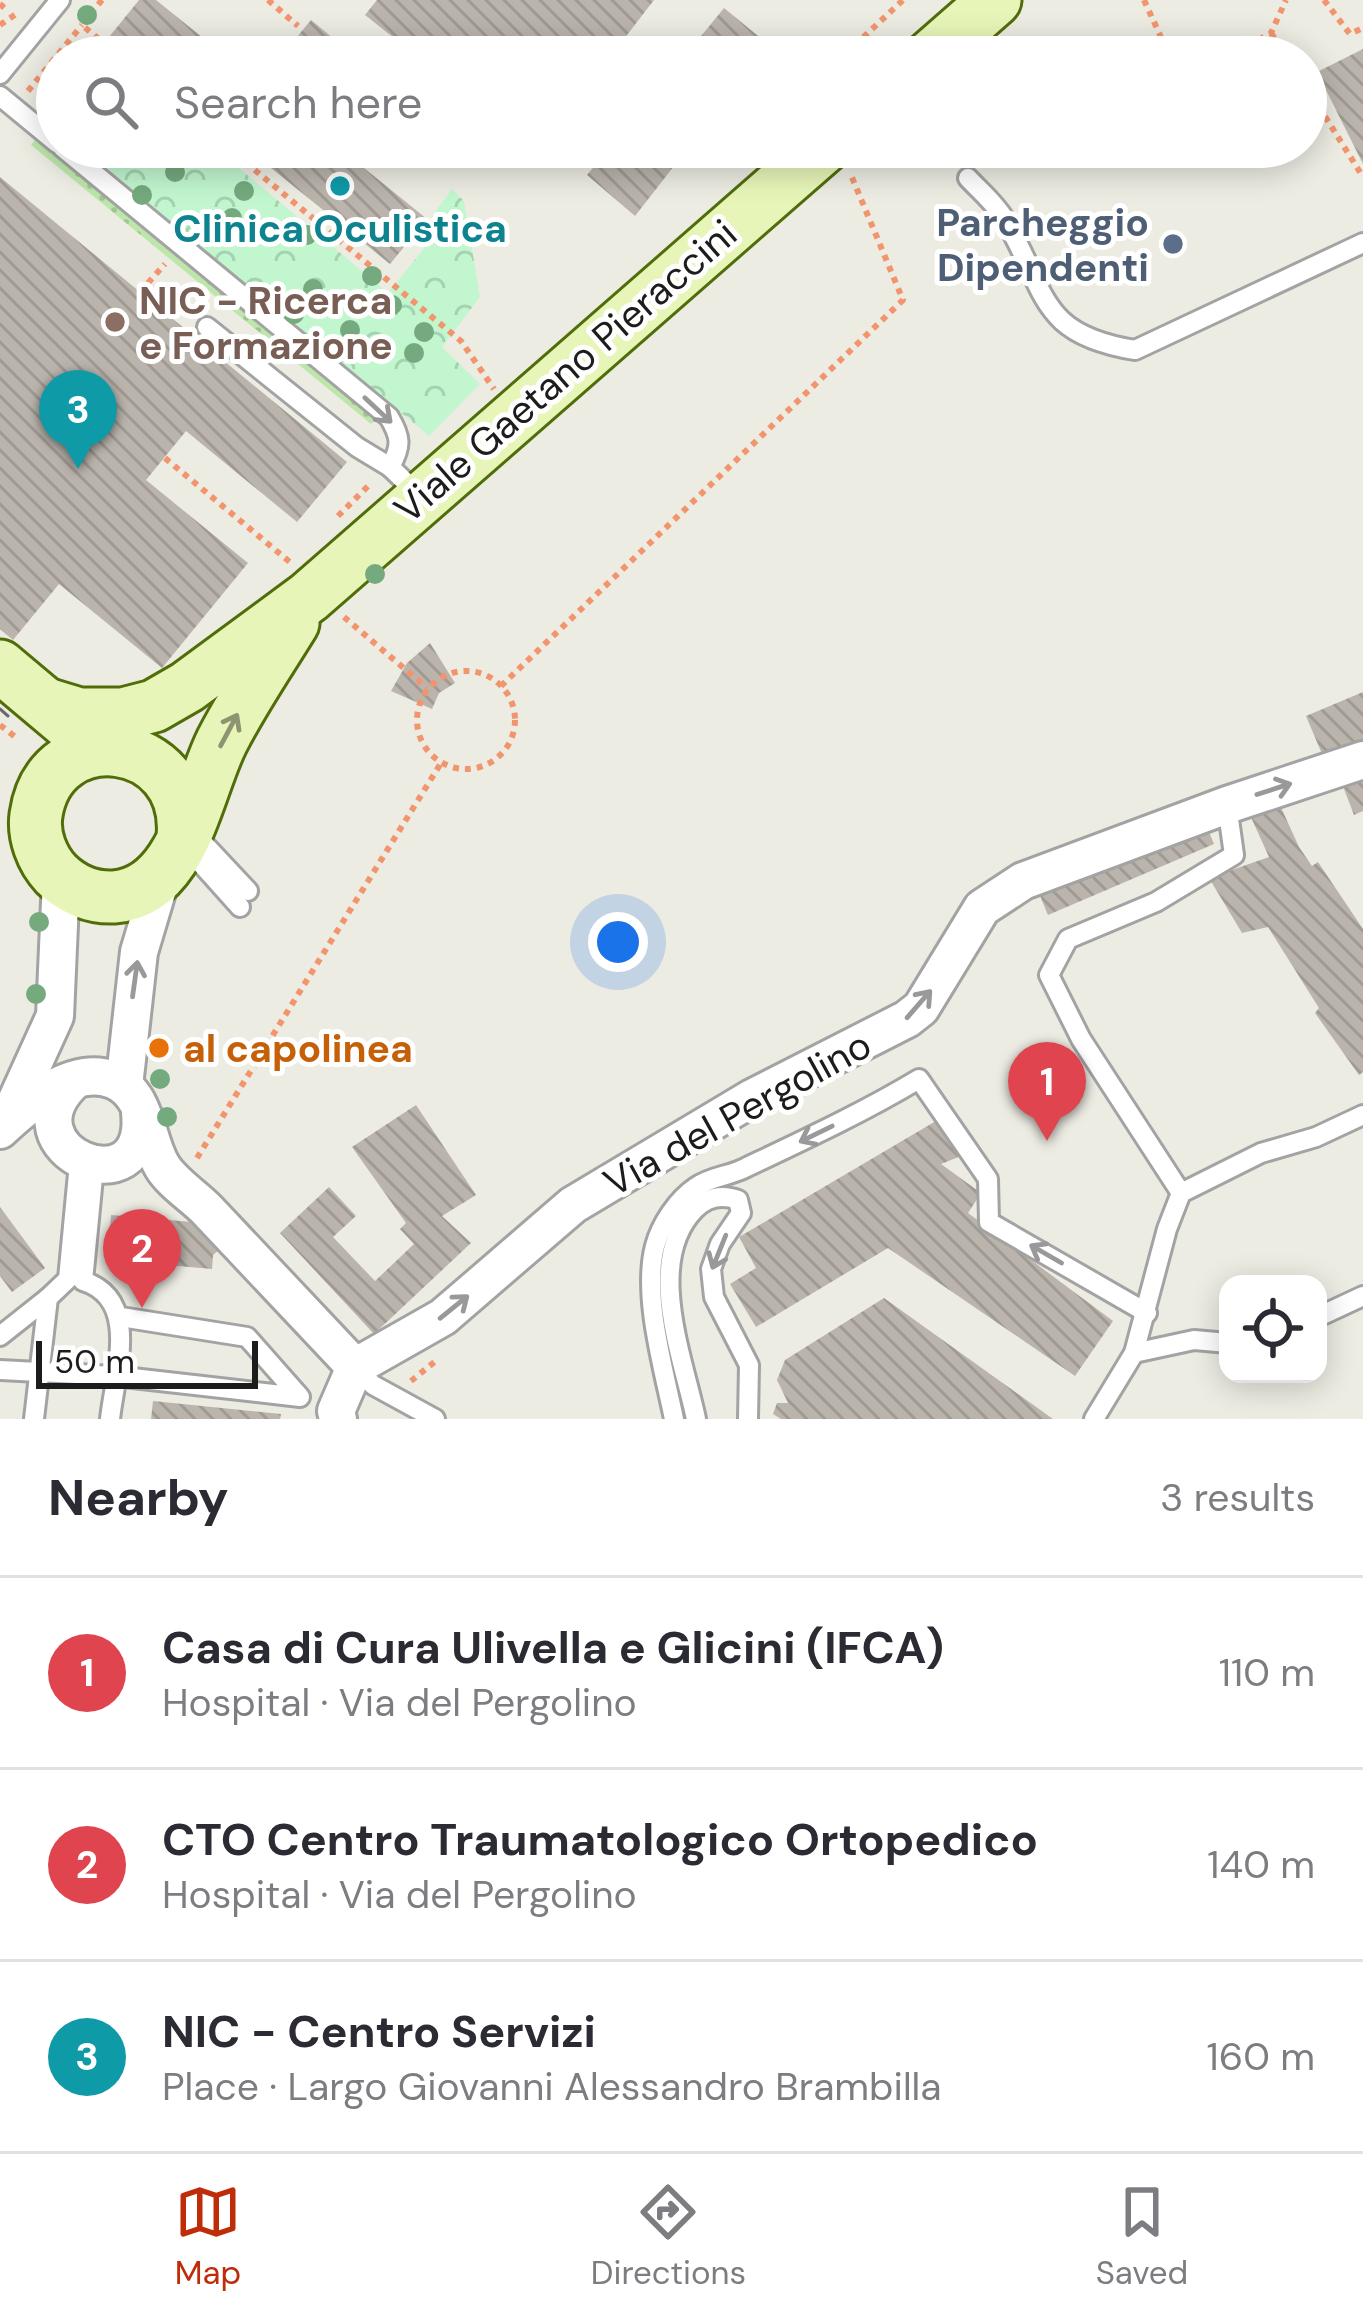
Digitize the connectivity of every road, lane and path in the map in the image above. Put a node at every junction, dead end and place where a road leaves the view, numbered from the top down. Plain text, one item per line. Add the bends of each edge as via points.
1 (7, 0) edge
2 (60, 0) edge
3 (102, 0) edge
4 (268, 0) edge
5 (904, 0) edge
6 (995, 0) edge
7 (1144, 0) edge
8 (1286, 0) edge
9 (1324, 0) edge
10 (0, 8) edge
11 (16, 14) dead end
12 (82, 25) junction
13 (0, 26) edge
14 (298, 26) dead end
15 (1363, 28) edge
16 (1271, 33) junction
17 (73, 36) edge
18 (95, 36) edge
19 (865, 36) edge
20 (954, 36) edge
21 (1160, 36) edge
22 (1266, 36) edge
23 (1273, 36) edge
24 (0, 74) edge
25 (36, 81) edge
26 (28, 91) dead end
27 (0, 96) edge
28 (1327, 120) edge
29 (36, 125) edge
30 (88, 168) edge
31 (252, 168) edge
32 (820, 168) edge
33 (841, 168) edge
34 (1363, 177) edge
35 (968, 178) dead end
36 (1363, 243) edge
37 (165, 264) dead end
38 (140, 292) dead end
39 (207, 327) dead end
40 (516, 412) junction
41 (164, 458) dead end
42 (396, 474) junction
43 (326, 532) dead end
44 (313, 591) junction
45 (263, 632) junction
46 (0, 666) edge
47 (501, 686) junction
48 (428, 688) junction
49 (0, 724) edge
50 (56, 735) edge
51 (1363, 760) edge
52 (442, 763) junction
53 (0, 801) edge
54 (1227, 805) junction
55 (186, 854) junction
56 (49, 859) junction
57 (244, 899) dead end
58 (58, 991) junction
59 (74, 1082) junction
60 (132, 1099) junction
61 (1363, 1115) edge
62 (2, 1128) edge
63 (87, 1157) junction
64 (180, 1163) junction
65 (1181, 1193) junction
66 (76, 1280) junction
67 (1363, 1296) edge
68 (48, 1298) junction
69 (1147, 1313) junction
70 (1327, 1313) edge
71 (121, 1317) junction
72 (0, 1336) edge
73 (1219, 1342) edge
74 (1134, 1354) junction
75 (355, 1367) junction
76 (0, 1370) edge
77 (40, 1370) junction
78 (115, 1376) junction
79 (34, 1419) edge
80 (110, 1419) edge
81 (338, 1419) edge
82 (435, 1419) edge
83 (674, 1419) edge
84 (696, 1419) edge
85 (748, 1419) edge
86 (1094, 1419) edge

1 - 10 path
2 - 24 lane
3 - 12 path
4 - 14 path
5 - 19 path
6 - 20 main road
7 - 21 path
8 - 16 path
9 - 15 path via 1350,34
11 - 13 path
12 - 17 path
12 - 18 path
16 - 22 path
16 - 23 path
25 - 26 path
27 - 29 lane
28 - 34 path
30 -> 42 lane via 389,417 400,434
31 - 40 path via 460,341
32 - 40 main road, Viale Gaetano Pieraccini
33 - 47 path via 903,300
35 - 36 lane via 1003,216 1050,312 1096,344 1135,350
37 - 38 path
39 - 42 lane
40 - 42 main road, Viale Gaetano Pieraccini
41 - 44 path
42 - 43 path via 377,478
42 - 44 main road, Viale Gaetano Pieraccini
44 - 45 main road
44 - 48 path
55 -> 44 main road via 231,724
45 - 50 main road via 188,687 123,715 79,714
45 - 50 main road via 150,739
46 - 50 main road
47 - 48 path via 466,671
47 - 52 path via 515,718 504,751 474,768
48 - 52 path via 416,723 425,748
49 - 50 path
50 - 55 main road via 143,757 168,777 182,805
50 - 56 main road via 35,821
54 -> 51 street, Via del Pergolino
52 - 64 path
53 - 56 main road
54 - 65 lane via 1234,855 1156,902 1068,939 1049,974 1081,1040
75 -> 54 street, Via del Pergolino via 443,1317 573,1205 752,1098 907,1019 982,908 1023,880
55 - 56 main road via 120,897 88,894
55 - 57 lane
60 -> 55 street via 139,952
56 - 58 street
58 - 59 street
58 - 62 street via 53,1024
59 - 60 street via 95,1076
59 - 62 street via 34,1100
59 - 63 street via 51,1112
60 - 63 street via 136,1141
60 - 64 street
61 - 65 lane
62 - 63 street via 29,1126
63 - 64 street
63 - 66 lane
64 - 75 street via 201,1204
65 - 69 lane
66 - 68 lane
66 - 71 lane via 106,1291
67 - 70 lane
68 - 72 lane
68 - 77 lane
69 - 74 lane
69 -> 83 lane via 989,1222 988,1179 919,1078 693,1188 675,1208 652,1263
71 - 78 lane
71 - 78 lane via 247,1337 300,1397
73 - 74 lane
74 - 86 lane
75 - 81 street
75 - 82 lane
76 - 77 lane
77 - 78 lane
77 - 79 lane
78 - 80 lane
84 -> 85 lane via 668,1269 688,1217 700,1203 729,1196 741,1213 711,1269 714,1297 748,1365

